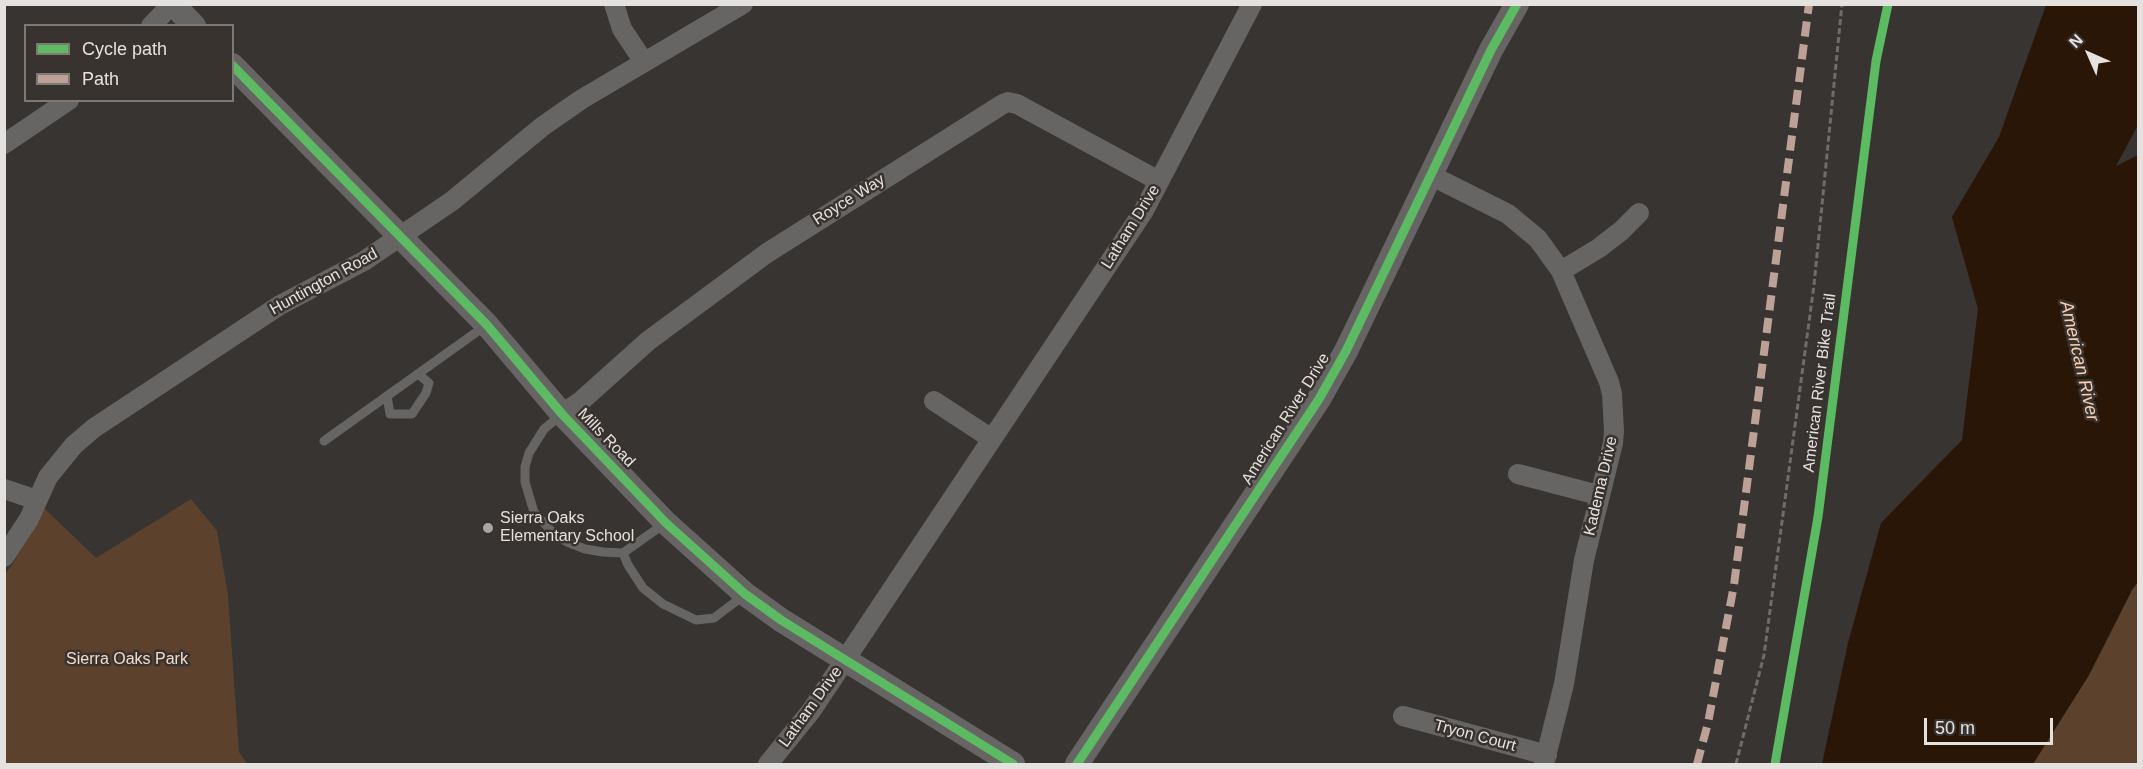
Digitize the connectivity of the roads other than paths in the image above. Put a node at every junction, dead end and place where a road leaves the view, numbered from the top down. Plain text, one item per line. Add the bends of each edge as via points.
1 (172, 4) edge
2 (614, 4) edge
3 (743, 4) edge
4 (1252, 4) edge
5 (1517, 4) edge
6 (153, 24) edge
7 (192, 24) edge
8 (644, 62) junction
9 (234, 67) edge
10 (66, 102) edge
11 (4, 144) edge
12 (1430, 175) junction
13 (1159, 181) junction
14 (1639, 213) dead end
15 (400, 237) junction
16 (1560, 271) junction
17 (487, 325) junction
18 (418, 374) junction
19 (387, 396) junction
20 (934, 401) dead end
21 (562, 414) junction
22 (992, 439) junction
23 (324, 441) dead end
24 (1518, 474) dead end
25 (4, 489) edge
26 (1598, 495) junction
27 (37, 500) junction
28 (666, 523) junction
29 (623, 553) junction
30 (4, 557) edge
31 (745, 594) junction
32 (845, 660) junction
33 (1404, 716) dead end
34 (1546, 760) edge
35 (768, 765) edge
36 (1013, 765) edge
37 (1077, 765) edge

1 - 6 street
1 - 7 street
2 - 8 street via 622,29
3 - 8 street, Huntington Road
4 - 13 street, Latham Drive
5 - 12 street, American River Drive
8 - 15 street, Huntington Road via 543,126 452,201
9 - 15 street, Mills Road
10 - 11 street
12 - 16 street, Kadema Drive via 1508,213 1538,239
12 - 37 street, American River Drive via 1319,399
13 - 21 street, Royce Way via 1008,102 767,253 648,341 582,401
13 - 22 street, Latham Drive via 1143,212
14 - 16 street via 1599,248
15 - 17 street, Mills Road
15 - 27 street, Huntington Road via 364,261 280,305 94,428 64,455
16 - 26 street, Kadema Drive via 1612,394 1614,431
17 - 18 lane
17 - 21 street, Mills Road
18 - 19 lane
18 - 19 lane via 429,383 412,414 390,414
19 - 23 lane
20 - 22 street
21 - 28 street, Mills Road
21 - 29 lane via 544,429 529,453 525,482 531,505 545,525 567,542 585,549
22 - 32 street, Latham Drive
24 - 26 street
25 - 27 street
26 - 34 street, Kadema Drive via 1564,684
27 - 30 street, Huntington Road via 15,544
28 - 29 lane
28 - 31 street, Mills Road
29 - 31 lane via 643,588 687,617 714,618
31 - 32 street, Mills Road
32 - 35 street, Latham Drive
32 - 36 street, Mills Road
33 - 34 street, Tryon Court

